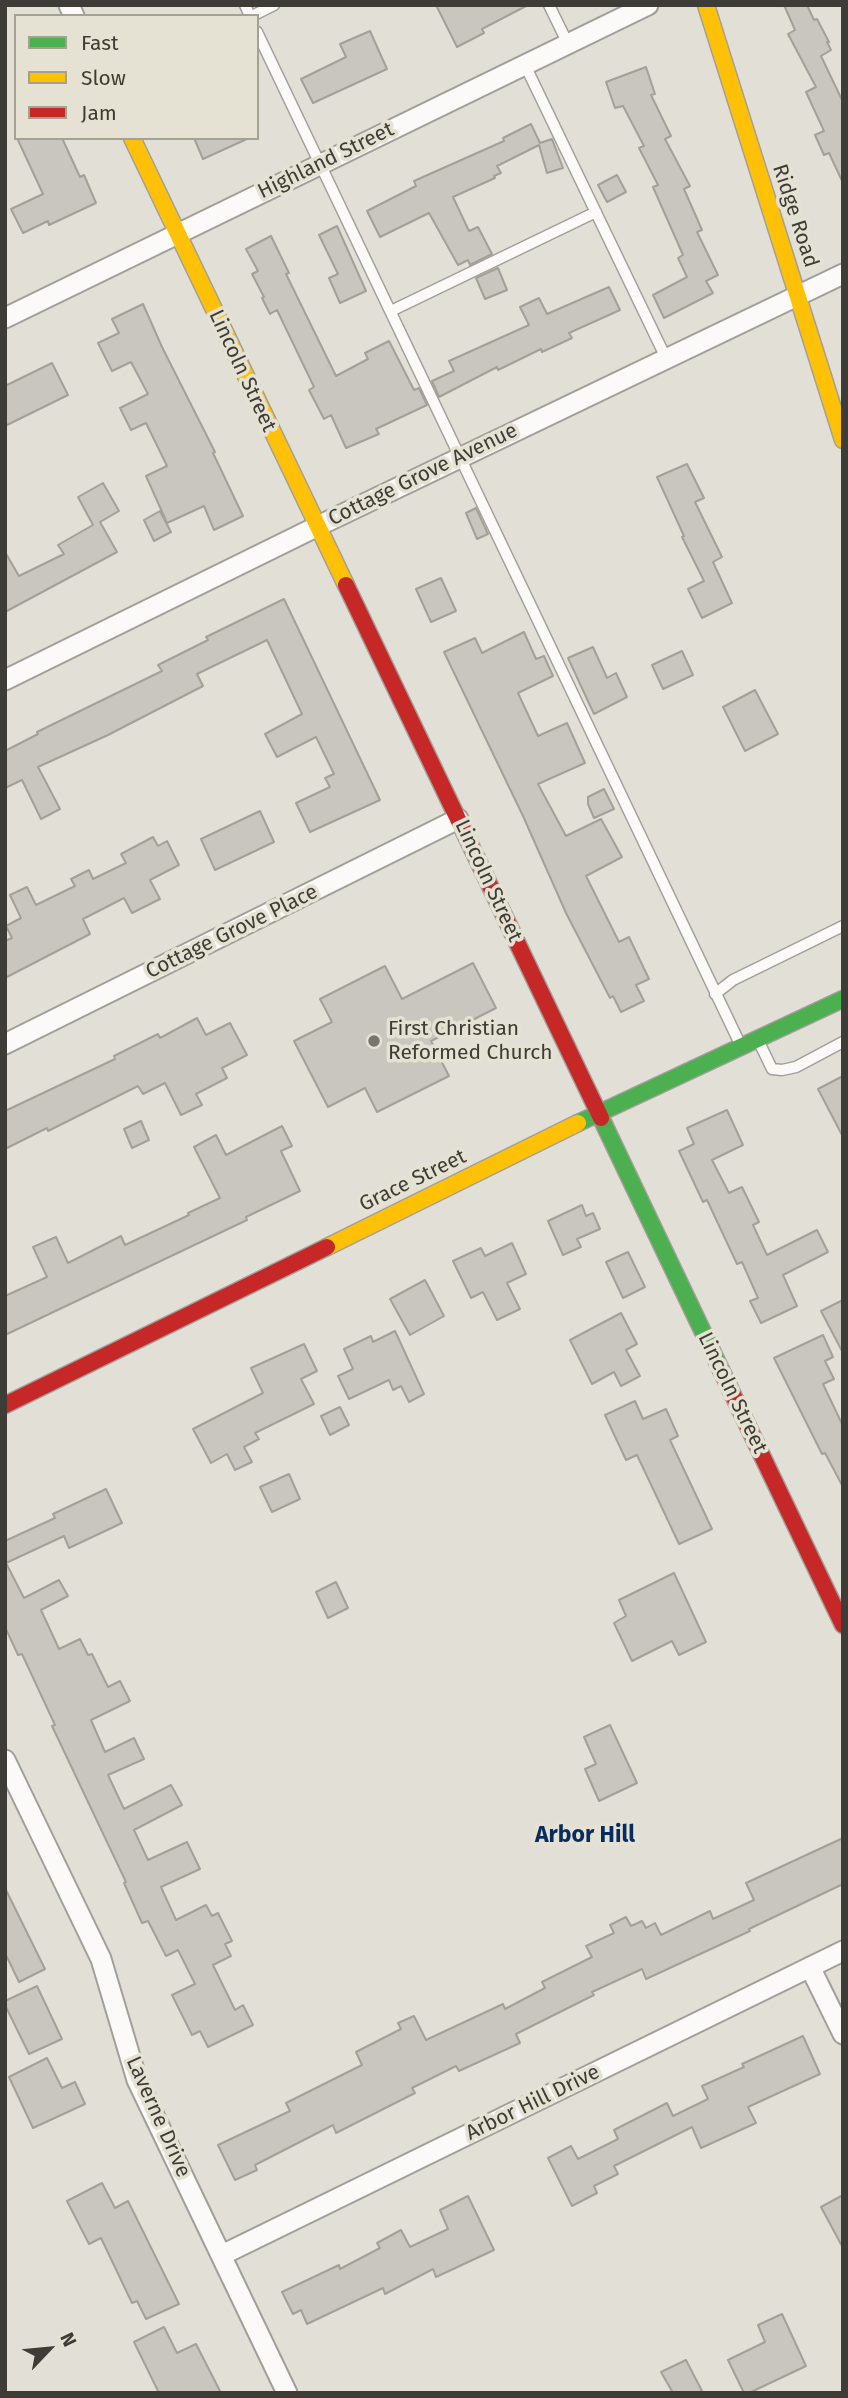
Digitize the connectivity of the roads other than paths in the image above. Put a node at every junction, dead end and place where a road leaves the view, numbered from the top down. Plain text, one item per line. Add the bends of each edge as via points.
1 (274, 5) edge
2 (549, 5) edge
3 (648, 5) edge
4 (706, 5) edge
5 (255, 14) edge
6 (259, 36) edge
7 (568, 44) junction
8 (525, 65) junction
9 (133, 140) edge
10 (320, 164) junction
11 (596, 212) junction
12 (177, 234) junction
13 (843, 274) edge
14 (798, 295) junction
15 (391, 311) junction
16 (5, 318) edge
17 (666, 358) junction
18 (843, 440) edge
19 (462, 457) junction
20 (316, 527) junction
21 (5, 680) edge
22 (458, 819) junction
23 (843, 926) edge
24 (715, 994) junction
25 (843, 999) edge
26 (757, 1039) junction
27 (843, 1042) edge
28 (5, 1044) edge
29 (741, 1046) junction
30 (598, 1113) junction
31 (5, 1405) edge
32 (843, 1625) edge
33 (5, 1760) edge
34 (843, 1951) edge
35 (810, 1967) junction
36 (843, 2034) edge
37 (222, 2255) junction
38 (287, 2393) edge

1 - 5 lane
2 - 7 lane
3 - 7 street, Highland Street
4 - 14 street, Ridge Road
6 - 10 lane
7 - 8 street, Highland Street
8 - 10 street, Highland Street
8 - 11 lane
9 - 12 street, Lincoln Street
10 - 12 street, Highland Street
10 - 15 lane
11 - 15 lane
11 - 17 lane
12 - 16 street, Highland Street
12 - 20 street, Lincoln Street
13 - 14 street, Cottage Grove Avenue
14 - 17 street, Cottage Grove Avenue
14 - 18 street, Ridge Road
15 - 19 lane
17 - 19 street, Cottage Grove Avenue
19 - 20 street, Cottage Grove Avenue
19 - 24 lane
20 - 21 street, Cottage Grove Avenue
20 - 22 street, Lincoln Street
22 - 28 street, Cottage Grove Place
22 - 30 street, Lincoln Street
23 - 24 lane via 733,980
24 - 29 lane
25 - 26 street, Grace Street
26 - 27 lane via 772,1069 782,1070
26 - 29 street, Grace Street
29 - 30 street, Grace Street
30 - 31 street, Grace Street
30 - 32 street, Lincoln Street
33 - 37 street, Laverne Drive via 101,1959 137,2080
34 - 35 street, Arbor Hill Drive
35 - 36 street
35 - 37 street, Arbor Hill Drive
37 - 38 street, Laverne Drive

